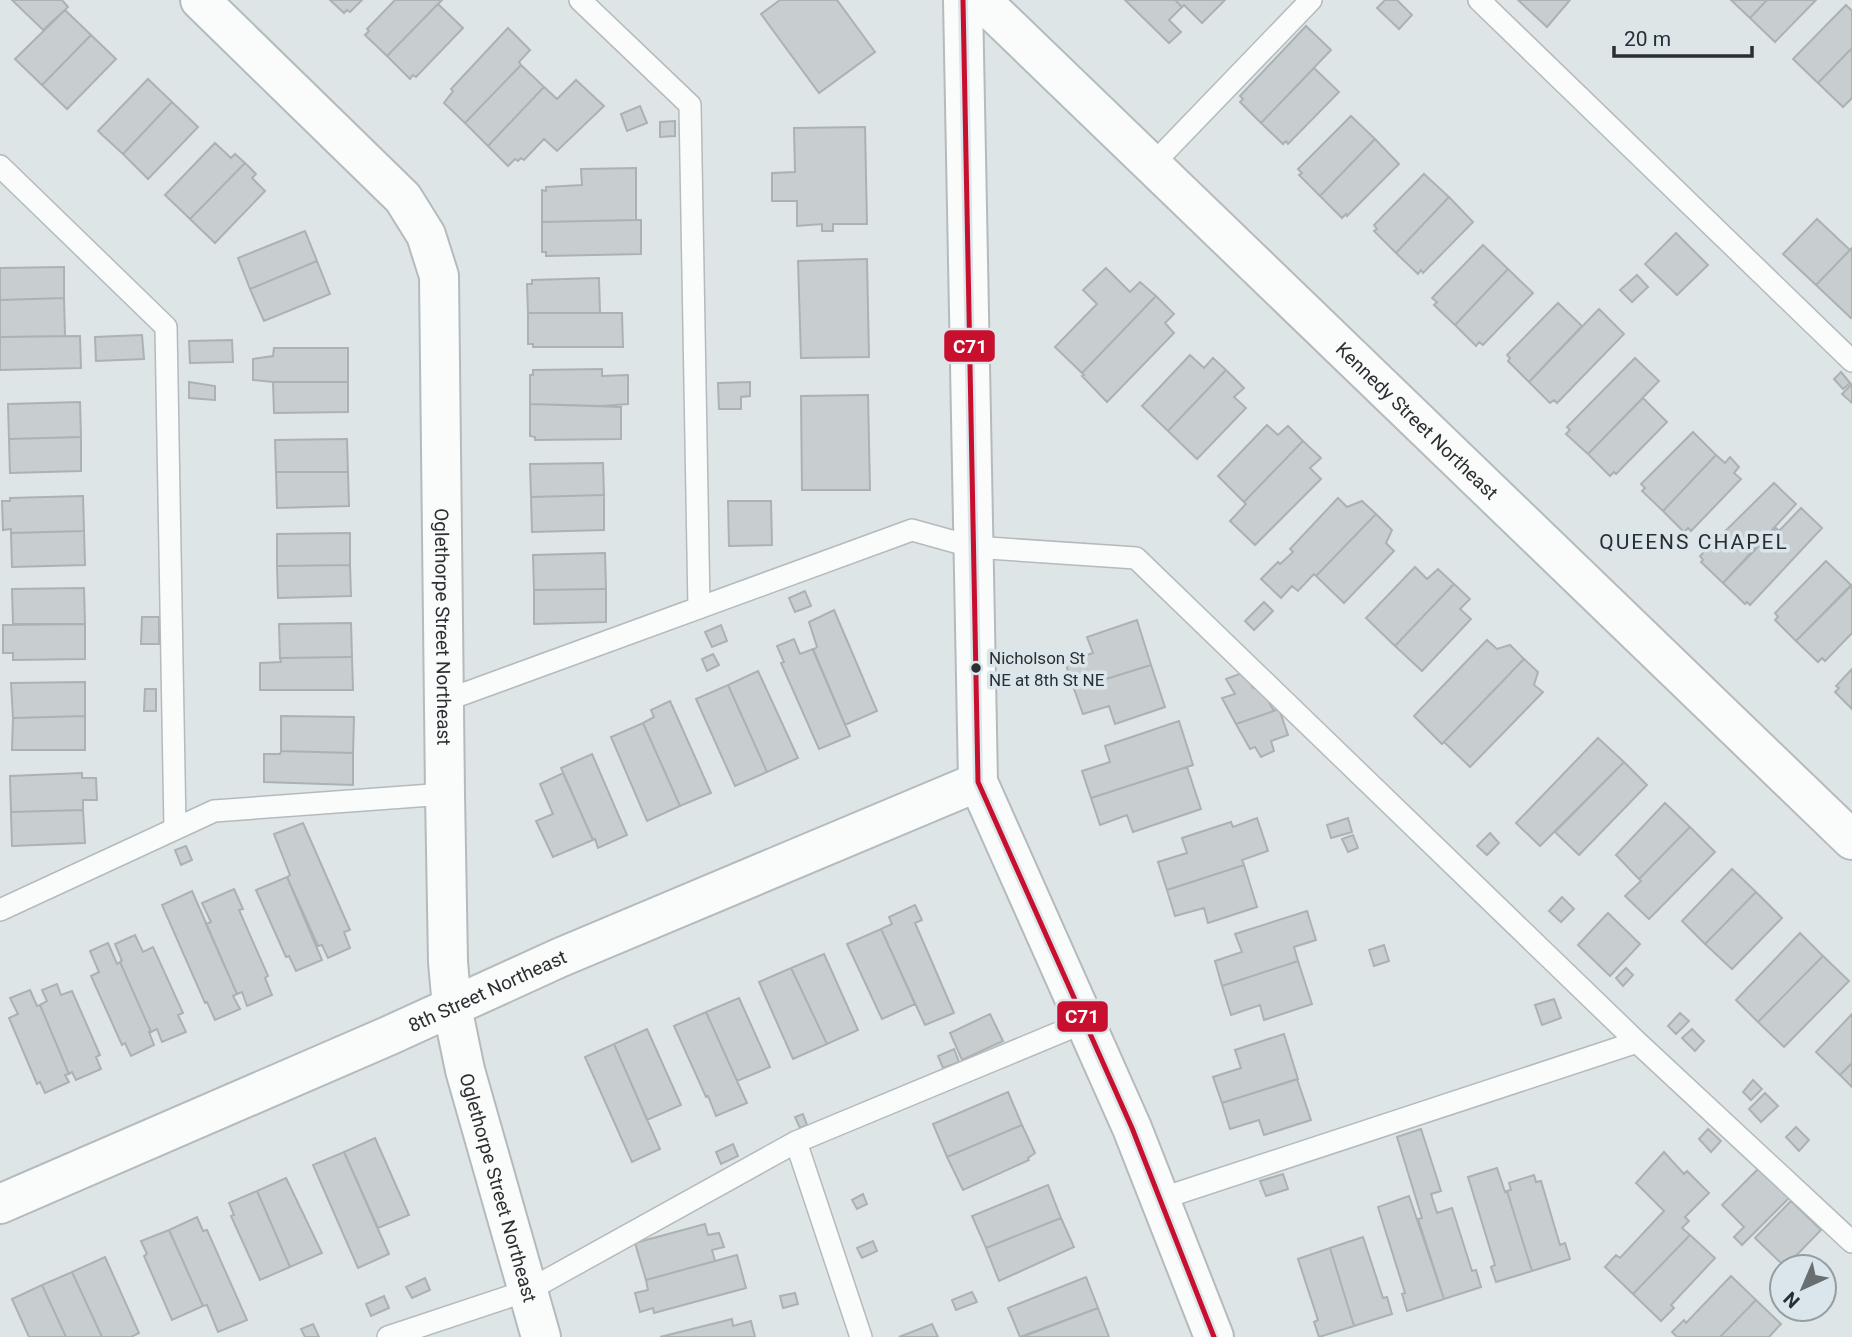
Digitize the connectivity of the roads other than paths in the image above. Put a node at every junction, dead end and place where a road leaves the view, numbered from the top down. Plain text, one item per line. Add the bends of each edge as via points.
1 (200, 0) edge
2 (580, 0) edge
3 (963, 0) edge
4 (981, 0) edge
5 (1311, 0) edge
6 (1479, 0) edge
7 (1152, 165) junction
8 (0, 166) edge
9 (1852, 361) edge
10 (973, 547) junction
11 (699, 607) junction
12 (444, 701) junction
13 (978, 782) junction
14 (445, 794) junction
15 (175, 829) junction
16 (1852, 840) edge
17 (0, 910) edge
18 (452, 1007) junction
19 (1085, 1022) junction
20 (1637, 1042) junction
21 (796, 1142) junction
22 (1160, 1199) junction
23 (0, 1204) edge
24 (1852, 1242) edge
25 (529, 1290) junction
26 (388, 1337) edge
27 (541, 1337) edge
28 (861, 1337) edge
29 (1214, 1337) edge

1 - 12 street, Oglethorpe Street Northeast via 388,181 416,216 433,255 439,276
2 - 11 lane via 690,105
3 - 10 street
4 - 7 street, Kennedy Street Northeast
5 - 7 lane
6 - 9 lane
7 - 16 street, Kennedy Street Northeast
8 - 15 lane via 166,327
10 - 11 lane via 912,530
10 - 13 street
10 - 20 lane via 1136,558
11 - 12 lane
12 - 14 street, Oglethorpe Street Northeast
13 - 18 street, 8th Street Northeast
13 - 19 street
14 - 15 lane via 214,811
14 - 18 street, Oglethorpe Street Northeast
15 - 17 lane
18 - 23 street, 8th Street Northeast
18 - 25 street, Oglethorpe Street Northeast via 465,1070
19 - 21 lane
19 - 22 street
20 - 22 lane
20 - 24 lane
21 - 25 lane
21 - 28 lane
22 - 29 street
25 - 26 lane
25 - 27 street, Oglethorpe Street Northeast

